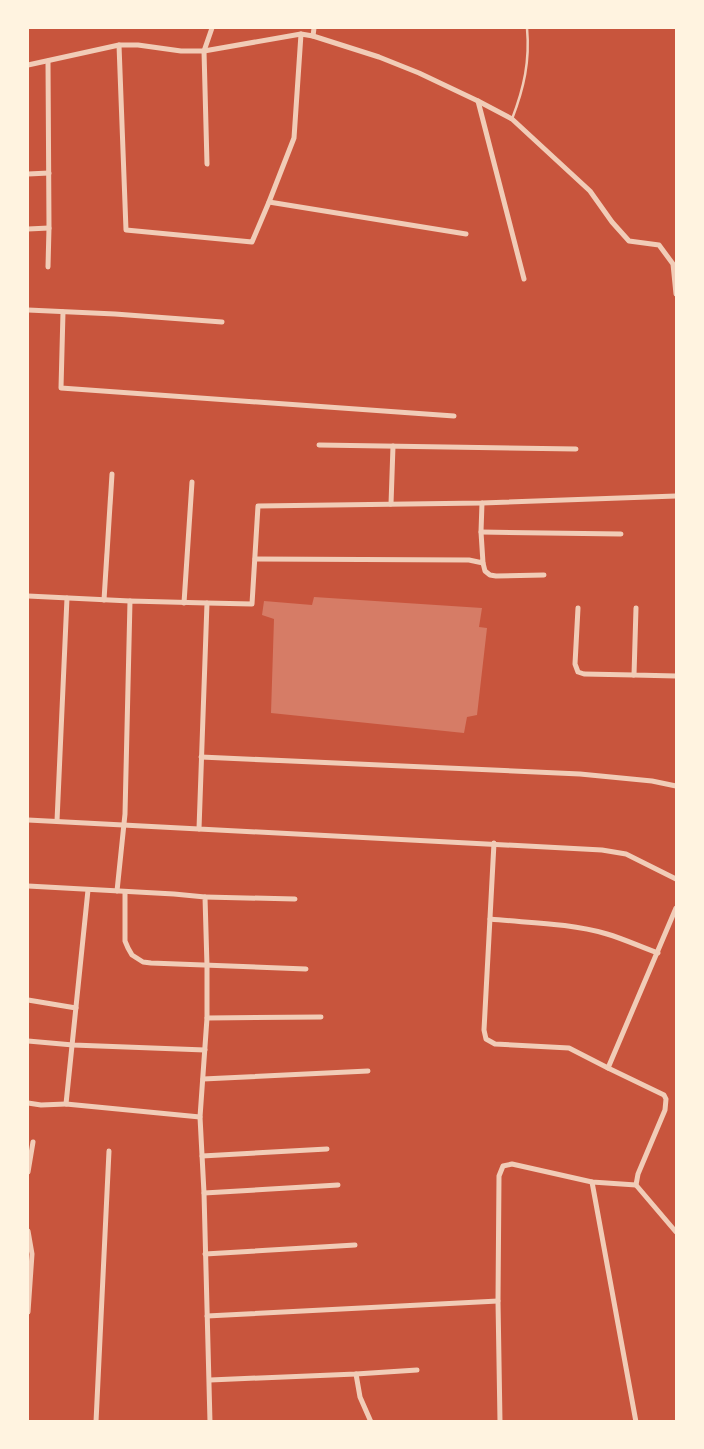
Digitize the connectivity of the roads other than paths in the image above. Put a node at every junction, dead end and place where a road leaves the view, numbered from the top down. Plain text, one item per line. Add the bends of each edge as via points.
1 (212, 28) edge
2 (314, 28) edge
3 (527, 28) edge
4 (301, 34) junction
5 (313, 36) junction
6 (119, 45) junction
7 (204, 51) junction
8 (48, 61) junction
9 (28, 64) edge
10 (478, 101) junction
11 (512, 119) junction
12 (207, 164) dead end
13 (49, 173) junction
14 (28, 174) edge
15 (269, 202) junction
16 (49, 228) junction
17 (28, 229) edge
18 (466, 234) dead end
19 (48, 267) dead end
20 (524, 279) dead end
21 (676, 294) edge
22 (28, 310) edge
23 (63, 312) junction
24 (222, 322) dead end
25 (454, 416) dead end
26 (319, 445) dead end
27 (392, 446) junction
28 (576, 449) dead end
29 (112, 474) dead end
30 (192, 482) dead end
31 (676, 496) edge
32 (482, 503) junction
33 (391, 504) junction
34 (481, 532) junction
35 (621, 534) dead end
36 (255, 559) junction
37 (484, 562) junction
38 (544, 575) dead end
39 (28, 596) edge
40 (67, 598) junction
41 (104, 600) junction
42 (130, 601) junction
43 (184, 603) junction
44 (207, 603) junction
45 (578, 608) dead end
46 (636, 608) dead end
47 (634, 675) junction
48 (676, 676) edge
49 (201, 757) junction
50 (676, 786) edge
51 (28, 820) edge
52 (57, 821) junction
53 (124, 825) junction
54 (199, 830) junction
55 (494, 843) junction
56 (676, 879) edge
57 (28, 886) edge
58 (88, 890) junction
59 (117, 891) junction
60 (125, 892) junction
61 (205, 897) junction
62 (296, 899) dead end
63 (676, 908) edge
64 (490, 919) junction
65 (658, 954) junction
66 (207, 966) junction
67 (306, 969) dead end
68 (28, 1000) edge
69 (76, 1008) junction
70 (321, 1017) dead end
71 (207, 1018) junction
72 (28, 1041) edge
73 (72, 1045) junction
74 (204, 1050) junction
75 (608, 1068) junction
76 (368, 1071) dead end
77 (203, 1079) junction
78 (28, 1103) edge
79 (66, 1104) junction
80 (200, 1117) junction
81 (33, 1142) dead end
82 (327, 1149) dead end
83 (109, 1151) dead end
84 (202, 1156) junction
85 (28, 1172) edge
86 (592, 1182) junction
87 (338, 1185) dead end
88 (636, 1185) junction
89 (204, 1193) junction
90 (28, 1230) edge
91 (676, 1232) edge
92 (355, 1245) dead end
93 (205, 1254) junction
94 (498, 1301) junction
95 (28, 1312) edge
96 (207, 1316) junction
97 (418, 1370) dead end
98 (356, 1374) junction
99 (210, 1380) junction
100 (96, 1422) edge
101 (210, 1422) edge
102 (371, 1422) edge
103 (500, 1422) edge
104 (636, 1422) edge

1 - 7 street
2 - 5 street
3 - 11 lane via 525,78
4 - 5 street
4 - 7 street
4 - 15 street via 294,138
5 - 10 street via 379,57
6 - 7 street
6 - 8 street
6 - 15 street via 126,230 252,242
7 - 12 street
8 - 9 street
8 - 13 street
10 - 11 street
10 - 20 street
11 - 21 street via 590,191 629,241 659,245 673,264
13 - 14 street
13 - 16 street
15 - 18 street
16 - 17 street
16 - 19 street
22 - 23 street
23 - 24 street
23 - 25 street via 61,388
26 - 27 street
27 - 28 street
27 - 33 street
29 - 41 street
30 - 43 street
31 - 32 street
32 - 33 street
32 - 34 street
33 - 36 street via 258,506
34 - 35 street
34 - 37 street
36 - 37 street
36 - 44 street via 252,604
37 - 38 street via 485,571 490,575
39 - 40 street
40 - 41 street
40 - 52 street
41 - 42 street
42 - 43 street
42 - 53 street
43 - 44 street
44 - 49 street
45 - 47 street via 575,664 578,672
46 - 47 street
47 - 48 street
49 - 50 street via 580,774
49 - 54 street
51 - 52 street
52 - 53 street
53 - 54 street
53 - 59 street
54 - 55 street
55 - 56 street via 626,854
55 - 64 street
57 - 58 street
58 - 59 street
58 - 69 street
59 - 60 street
60 - 61 street
60 - 66 street via 125,941 132,955 143,962
61 - 62 street
61 - 66 street
63 - 65 street
64 - 65 street via 572,926 608,934
64 - 75 street via 486,1039 496,1044 569,1048
65 - 75 street
66 - 67 street
66 - 71 street
68 - 69 street
69 - 73 street
70 - 71 street
71 - 74 street
72 - 73 street
73 - 74 street
73 - 79 street
74 - 77 street
75 - 88 street via 664,1094 666,1099 665,1110
76 - 77 street
77 - 80 street
78 - 79 street
79 - 80 street
80 - 84 street
81 - 85 street
82 - 84 street
83 - 100 street
84 - 89 street
86 - 88 street
86 - 94 street via 512,1164 503,1166 499,1176
86 - 104 street
87 - 89 street
88 - 91 street
89 - 93 street
90 - 95 street via 32,1254
92 - 93 street
93 - 96 street
94 - 96 street
94 - 103 street
96 - 99 street
97 - 98 street
98 - 99 street
98 - 102 street via 360,1397
99 - 101 street

